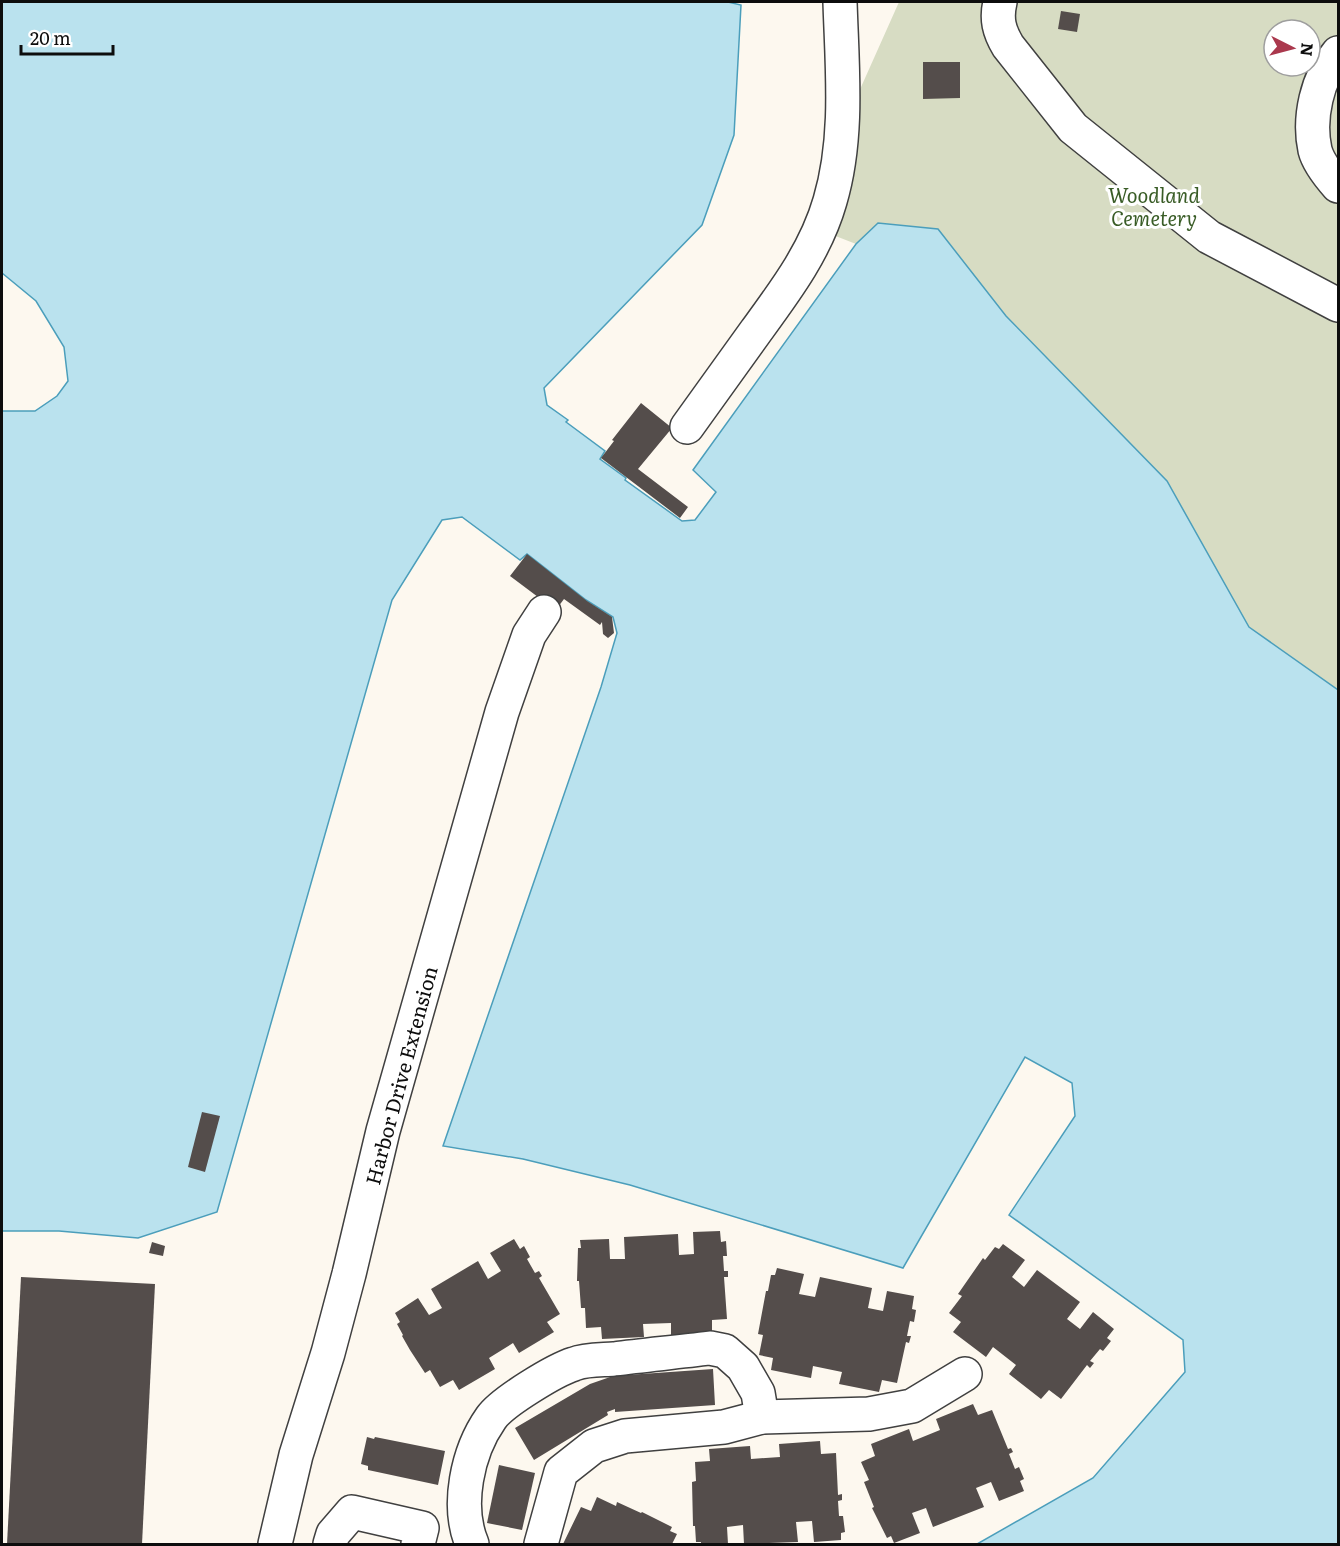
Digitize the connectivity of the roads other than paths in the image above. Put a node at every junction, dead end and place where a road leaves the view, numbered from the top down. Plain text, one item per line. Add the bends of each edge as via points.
1 (840, 2) edge
2 (1000, 2) edge
3 (1338, 52) edge
4 (1338, 186) edge
5 (1338, 305) edge
6 (687, 427) dead end
7 (544, 612) dead end
8 (965, 1374) dead end
9 (762, 1417) junction
10 (275, 1545) edge
11 (330, 1545) edge
12 (418, 1545) edge
13 (472, 1545) edge
14 (541, 1545) edge

1 - 6 lane via 843,102 840,154 830,201 796,276
2 - 5 lane via 999,31 1073,128 1209,237
3 - 4 lane via 1318,89 1312,122 1316,153
7 - 10 lane, Harbor Drive Extension via 529,636 499,723 383,1131 349,1274 296,1455
8 - 9 lane via 912,1406 869,1414
9 - 13 lane via 759,1393 743,1366 725,1351 710,1348 575,1363 530,1386 492,1417 475,1448 468,1476 466,1530
9 - 14 lane via 724,1427 625,1436 594,1446 561,1472
11 - 12 lane via 333,1534 352,1512 422,1528

